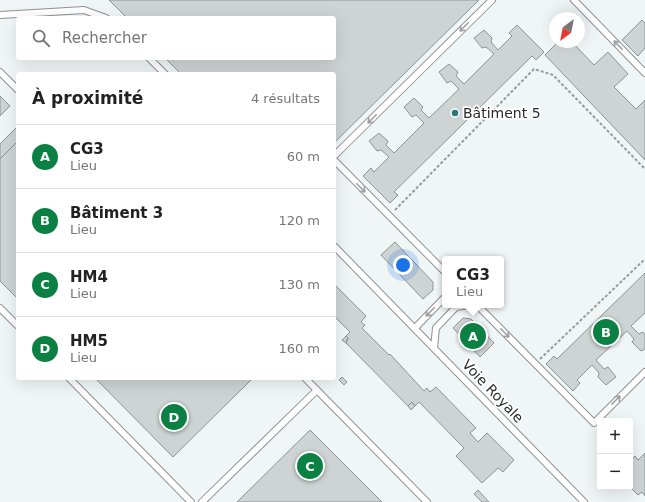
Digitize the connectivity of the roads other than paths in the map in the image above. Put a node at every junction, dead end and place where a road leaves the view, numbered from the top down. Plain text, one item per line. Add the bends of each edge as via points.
1 (492, 0) edge
2 (574, 0) edge
3 (0, 15) edge
4 (102, 16) edge
5 (151, 60) edge
6 (0, 72) edge
7 (163, 72) edge
8 (645, 73) edge
9 (16, 88) edge
10 (336, 154) edge
11 (336, 162) edge
12 (336, 248) edge
13 (442, 269) edge
14 (442, 300) edge
15 (0, 308) edge
16 (455, 308) edge
17 (480, 308) edge
18 (16, 324) edge
19 (415, 328) junction
20 (434, 348) junction
21 (645, 372) edge
22 (71, 380) edge
23 (307, 380) edge
24 (317, 390) junction
25 (192, 502) edge
26 (202, 502) edge
27 (427, 502) edge
28 (584, 502) edge

1 -> 10 lane
8 -> 2 lane
3 - 4 lane via 84,10
5 - 7 lane
6 - 9 lane
11 -> 13 lane
12 - 19 lane, Voie Royale
14 -> 19 lane
15 - 18 lane
16 - 20 lane via 436,328
17 -> 21 lane via 594,423
19 - 20 lane, Voie Royale
20 - 28 lane, Voie Royale
22 - 25 lane
23 - 24 lane
24 - 26 lane
24 - 27 lane

